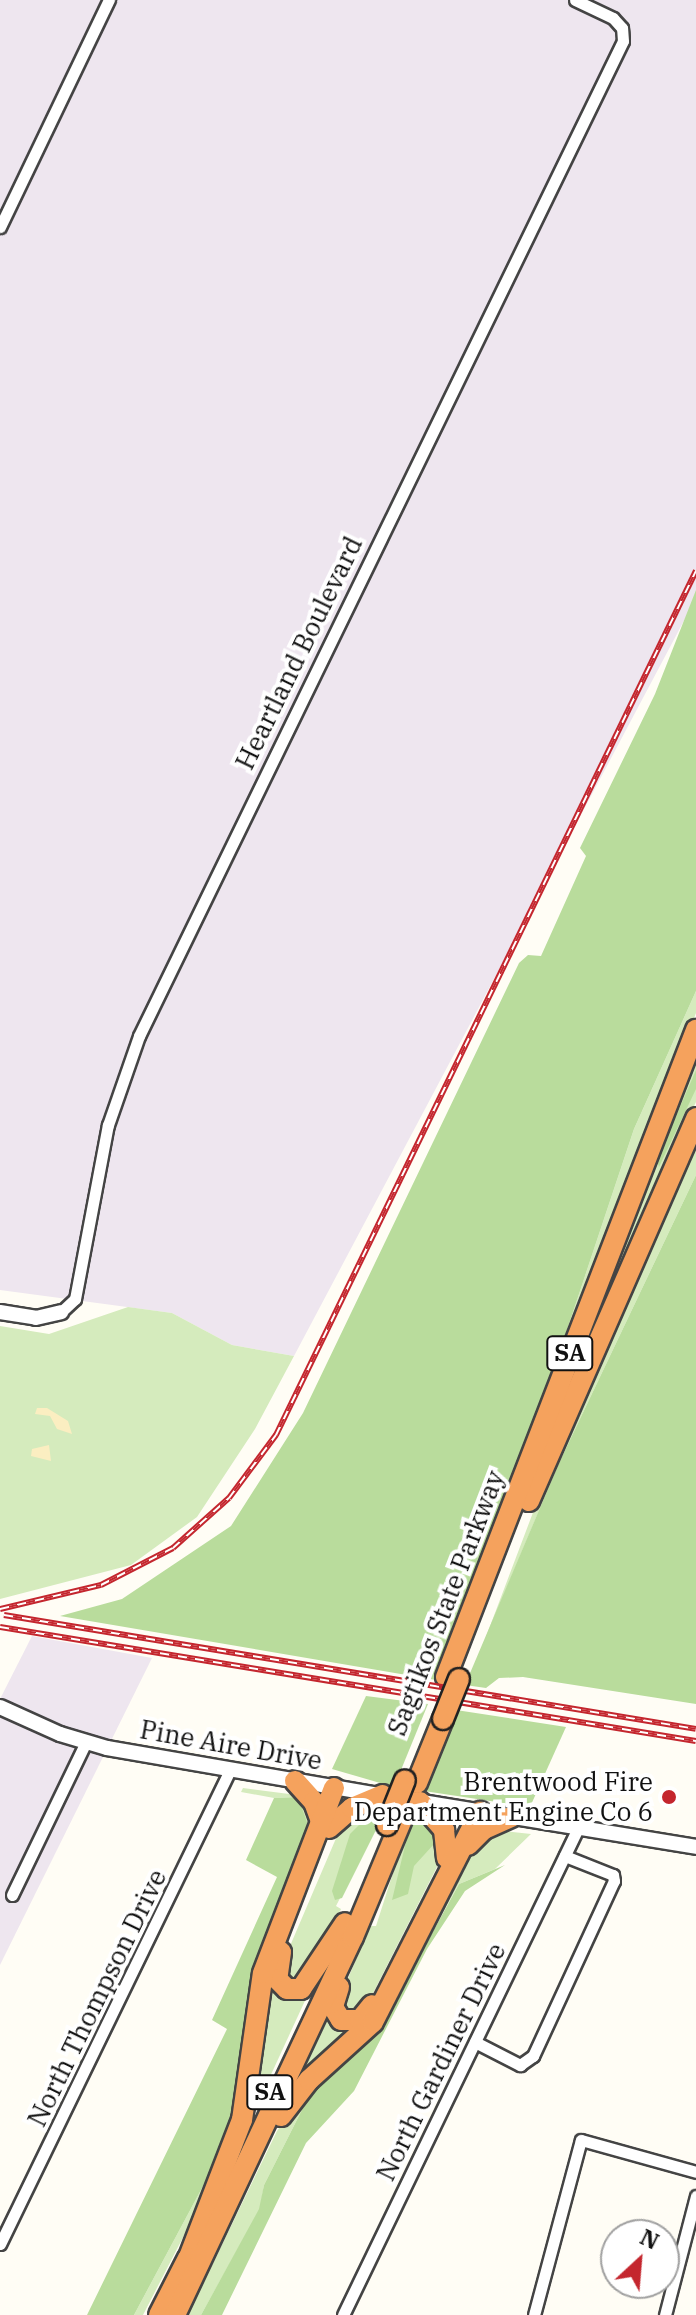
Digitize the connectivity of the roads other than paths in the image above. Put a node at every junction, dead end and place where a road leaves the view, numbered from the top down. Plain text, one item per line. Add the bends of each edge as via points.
1 (109, 0) edge
2 (575, 0) edge
3 (0, 227) edge
4 (696, 1030) edge
5 (696, 1118) edge
6 (0, 1312) edge
7 (61, 1312) joint
8 (452, 1678) junction
9 (0, 1707) edge
10 (86, 1742) junction
11 (230, 1770) junction
12 (295, 1781) junction
13 (339, 1788) junction
14 (414, 1788) junction
15 (382, 1795) junction
16 (476, 1811) junction
17 (511, 1817) junction
18 (325, 1824) junction
19 (578, 1828) junction
20 (696, 1847) edge
21 (565, 1856) junction
22 (450, 1863) junction
23 (12, 1895) dead end
24 (349, 1930) junction
25 (475, 2042) junction
26 (246, 2170) junction
27 (696, 2172) edge
28 (696, 2196) edge
29 (0, 2244) edge
30 (189, 2257) junction
31 (159, 2315) edge
32 (175, 2315) edge
33 (343, 2315) edge
34 (534, 2315) edge
35 (665, 2315) edge

1 - 3 street
2 - 7 street, Heartland Boulevard via 622,28 623,41 139,1036 108,1125 75,1299
4 - 8 highway, Sagtikos State Parkway / SA
5 - 8 highway, Sagtikos State Parkway / SA
6 - 7 street via 36,1318
8 - 14 highway, Sagtikos State Parkway / SA
9 - 10 street, Pine Aire Drive
10 - 11 street, Pine Aire Drive
10 - 23 street
11 - 12 street, Pine Aire Drive
11 - 29 street, North Thompson Drive
12 - 13 street, Pine Aire Drive
12 - 18 highway
13 - 15 street, Pine Aire Drive
13 - 18 highway
14 - 15 street, Pine Aire Drive
14 - 16 street, Pine Aire Drive
14 - 22 highway via 444,1830
14 - 24 highway, Sagtikos State Parkway / SA, bridge
15 - 18 highway
16 - 17 street, Pine Aire Drive
16 - 22 highway
17 - 19 street, Pine Aire Drive
17 - 22 highway via 478,1833
18 - 24 highway via 278,1959 280,1983 292,1990 305,1986
18 - 30 highway via 263,1973 250,2085 237,2136
19 - 20 street, Pine Aire Drive
19 - 21 street, North Gardiner Drive
21 - 25 street, North Gardiner Drive
21 - 25 street via 613,1875 614,1881 533,2056 520,2065
22 - 24 highway via 370,2009 353,2023 338,2017 333,2007
22 - 26 highway via 373,2022 301,2089
24 - 26 highway, Sagtikos State Parkway / SA
24 - 30 highway, Sagtikos State Parkway / SA
25 - 33 street, North Gardiner Drive
26 - 32 highway, Sagtikos State Parkway / SA
27 - 34 street via 581,2140
28 - 35 street
30 - 31 highway, Sagtikos State Parkway / SA

